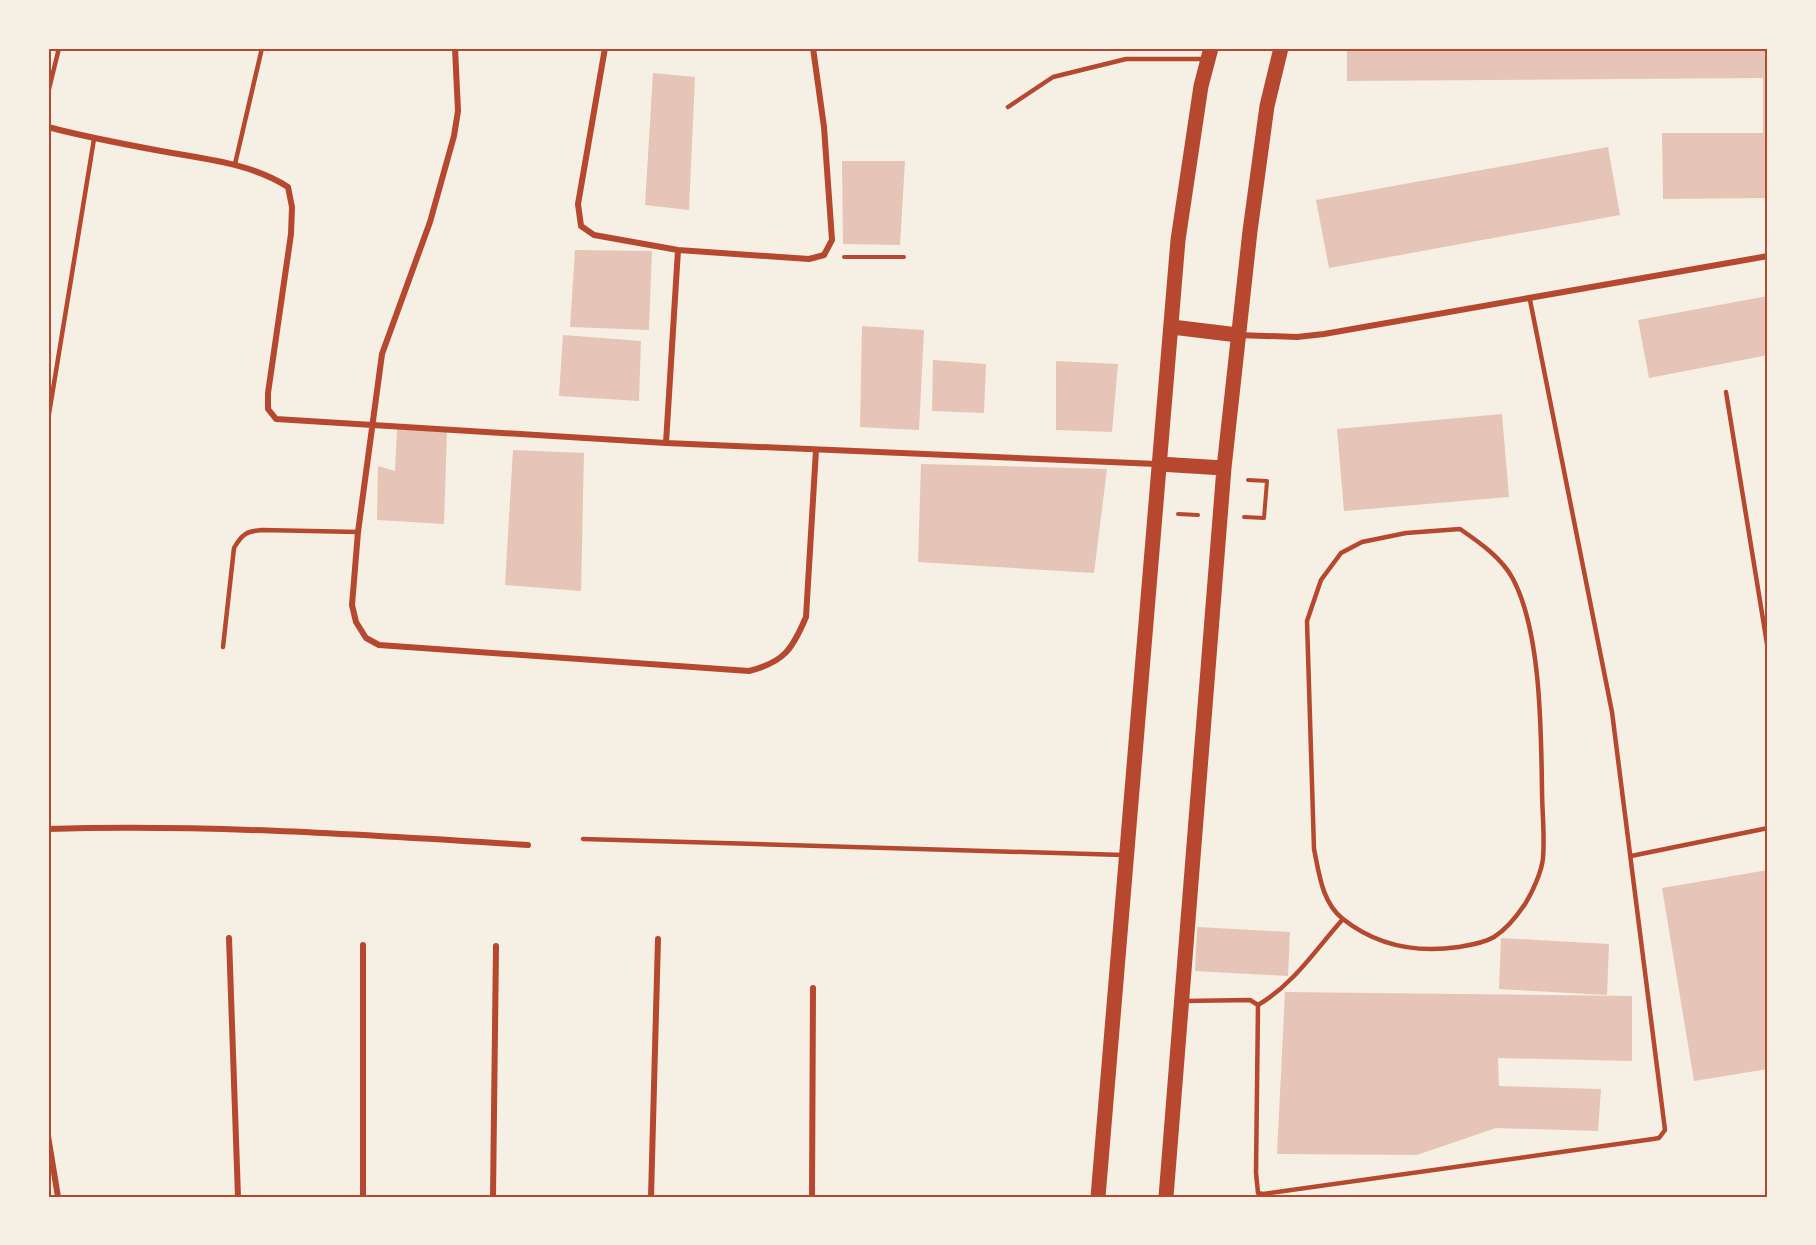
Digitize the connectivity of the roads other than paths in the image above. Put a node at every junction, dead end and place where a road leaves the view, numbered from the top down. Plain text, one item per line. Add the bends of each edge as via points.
1 (60, 48) edge
2 (262, 48) edge
3 (455, 48) edge
4 (605, 48) edge
5 (813, 48) edge
6 (1281, 48) edge
7 (1209, 54) edge
8 (48, 93) edge
9 (1008, 107) dead end
10 (48, 127) edge
11 (94, 139) junction
12 (236, 164) junction
13 (678, 250) junction
14 (1768, 256) edge
15 (1530, 300) junction
16 (1172, 327) junction
17 (1238, 335) junction
18 (1726, 392) dead end
19 (48, 420) edge
20 (373, 424) junction
21 (666, 443) junction
22 (816, 450) junction
23 (1159, 464) junction
24 (1224, 468) junction
25 (358, 532) junction
26 (223, 647) dead end
27 (1768, 650) edge
28 (48, 828) edge
29 (1768, 828) edge
30 (583, 839) dead end
31 (528, 845) dead end
32 (1125, 856) junction
33 (1631, 856) junction
34 (1343, 919) junction
35 (229, 938) dead end
36 (658, 939) dead end
37 (363, 945) dead end
38 (496, 946) dead end
39 (813, 988) dead end
40 (1182, 1001) junction
41 (1258, 1005) junction
42 (48, 1136) edge
43 (58, 1197) edge
44 (238, 1197) edge
45 (363, 1197) edge
46 (493, 1197) edge
47 (651, 1197) edge
48 (812, 1197) edge
49 (1098, 1197) edge
50 (1166, 1197) edge

1 - 8 lane
2 - 12 lane
3 - 20 street via 458,111 454,136 430,222 382,354
4 - 13 street via 578,204 581,226 594,235
5 - 13 street via 824,127 832,240 824,255 809,259
6 - 17 main road via 1267,106
7 - 9 lane via 1126,59 1053,77
7 - 16 main road via 1178,240
10 - 11 street
11 - 12 street
11 - 19 lane
12 - 20 street via 288,187 292,207 268,409 276,419
13 - 21 street
14 - 15 street via 1647,275
15 - 17 street via 1324,334
15 - 33 lane via 1599,636
16 - 17 main road
16 - 23 main road
17 - 24 main road
18 - 27 lane
20 - 21 street
20 - 25 street
21 - 22 street
22 - 23 street
22 - 25 street via 807,617 797,640 784,656 770,666 749,671 380,645 366,638 352,605
23 - 24 main road
23 - 32 main road
24 - 40 main road
25 - 26 lane via 262,530 240,537 234,548
28 - 31 street via 258,829
29 - 33 lane
30 - 32 lane
32 - 49 main road
33 - 41 lane via 1666,1124 1659,1138 1263,1194 1256,1188
34 - 34 lane via 1329,902 1314,849 1307,621 1313,599 1321,580 1341,553 1362,542 1406,533 1460,529 1480,543 1512,577 1529,626 1540,713 1543,860 1526,902 1512,922 1493,938 1473,945 1432,951 1407,949
34 - 41 lane via 1291,981
35 - 44 street
36 - 47 street
37 - 45 street
38 - 46 street
39 - 48 street
40 - 41 lane via 1250,1000
40 - 50 main road
42 - 43 street

